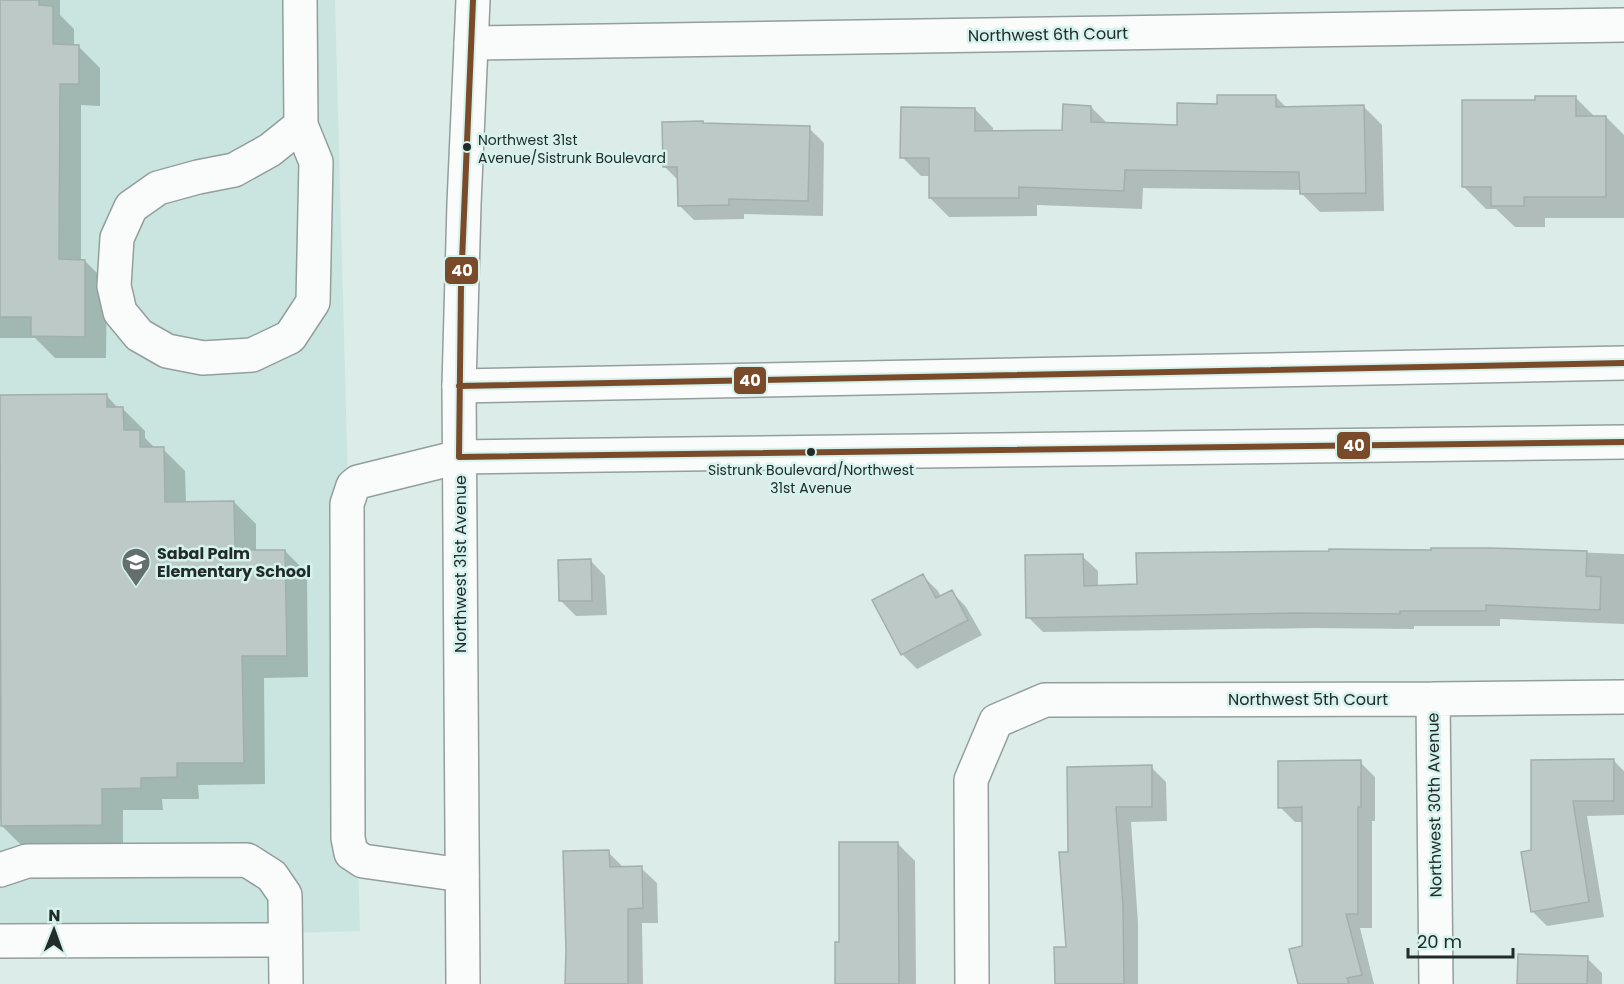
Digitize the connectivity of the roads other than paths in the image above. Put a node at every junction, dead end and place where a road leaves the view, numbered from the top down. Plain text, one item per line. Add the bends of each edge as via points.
1 (300, 0) edge
2 (473, 0) edge
3 (1624, 26) edge
4 (471, 43) junction
5 (301, 125) junction
6 (1624, 363) edge
7 (459, 386) junction
8 (1624, 442) edge
9 (459, 457) junction
10 (1624, 696) edge
11 (1433, 699) junction
12 (0, 870) edge
13 (462, 874) junction
14 (285, 940) junction
15 (0, 941) edge
16 (286, 984) edge
17 (463, 984) edge
18 (972, 984) edge
19 (1436, 984) edge

1 - 5 street
2 - 4 street, Northwest 31st Avenue
3 - 4 street, Northwest 6th Court
4 - 7 street, Northwest 31st Avenue
5 - 5 street via 270,150 234,170 158,188 131,207 117,238 114,286 120,312 139,335 167,351 203,358 252,355 290,337 313,302 316,162
6 - 7 street
7 - 9 street, Northwest 31st Avenue
8 - 9 street
9 - 13 street, Northwest 31st Avenue
9 - 13 street via 358,482 348,497 348,838 351,853 363,861
10 - 11 street, Northwest 5th Court
11 - 18 street, Northwest 5th Court via 1045,700 996,722 971,780
11 - 19 street, Northwest 30th Avenue
12 - 14 street via 27,861 248,860 272,876 285,895
13 - 17 street, Northwest 31st Avenue
14 - 15 street
14 - 16 street

